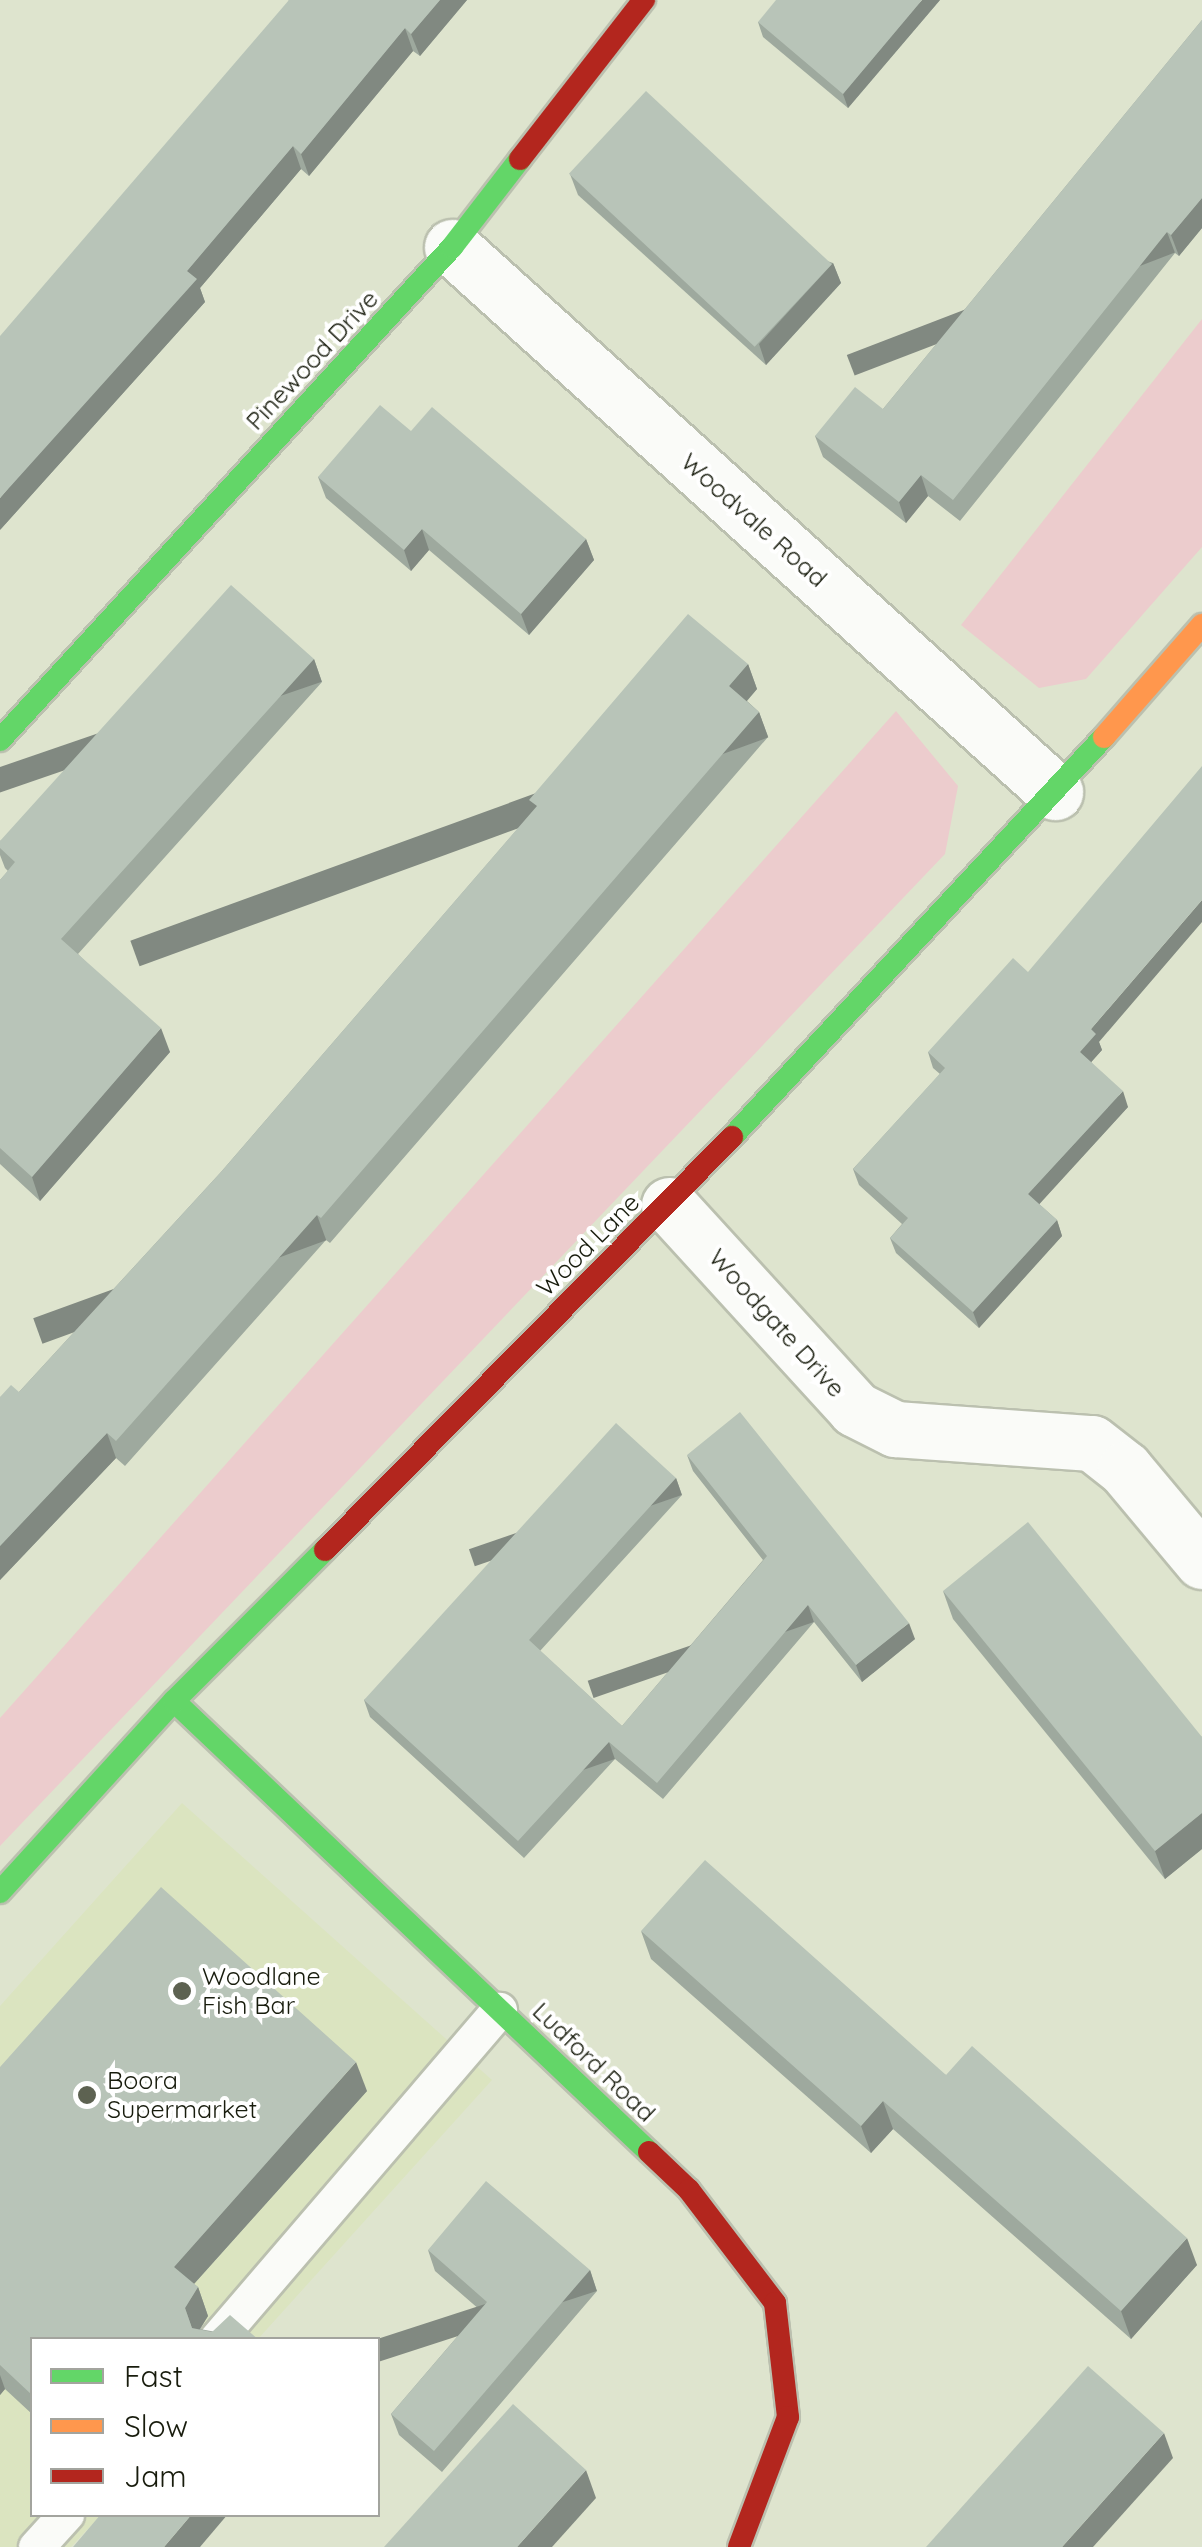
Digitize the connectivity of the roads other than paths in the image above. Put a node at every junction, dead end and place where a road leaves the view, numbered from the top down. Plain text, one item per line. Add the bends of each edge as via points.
1 (644, 0) edge
2 (452, 247) junction
3 (1202, 625) edge
4 (0, 740) edge
5 (1055, 792) junction
6 (669, 1205) junction
7 (1202, 1562) edge
8 (174, 1701) junction
9 (0, 1892) edge
10 (499, 2010) junction
11 (219, 2337) edge
12 (63, 2517) edge
13 (36, 2547) edge
14 (739, 2547) edge

1 - 2 street, Pinewood Drive
2 - 4 street, Pinewood Drive
2 - 5 street, Woodvale Road
3 - 5 street, Wood Lane
5 - 6 street, Wood Lane
6 - 7 street, Woodgate Drive via 856,1409 894,1429 1092,1443 1125,1469
6 - 8 street, Wood Lane
8 - 9 street, Wood Lane
8 - 10 street, Ludford Road
10 - 11 lane
10 - 14 street, Ludford Road via 689,2190 776,2303 788,2417
12 - 13 lane

